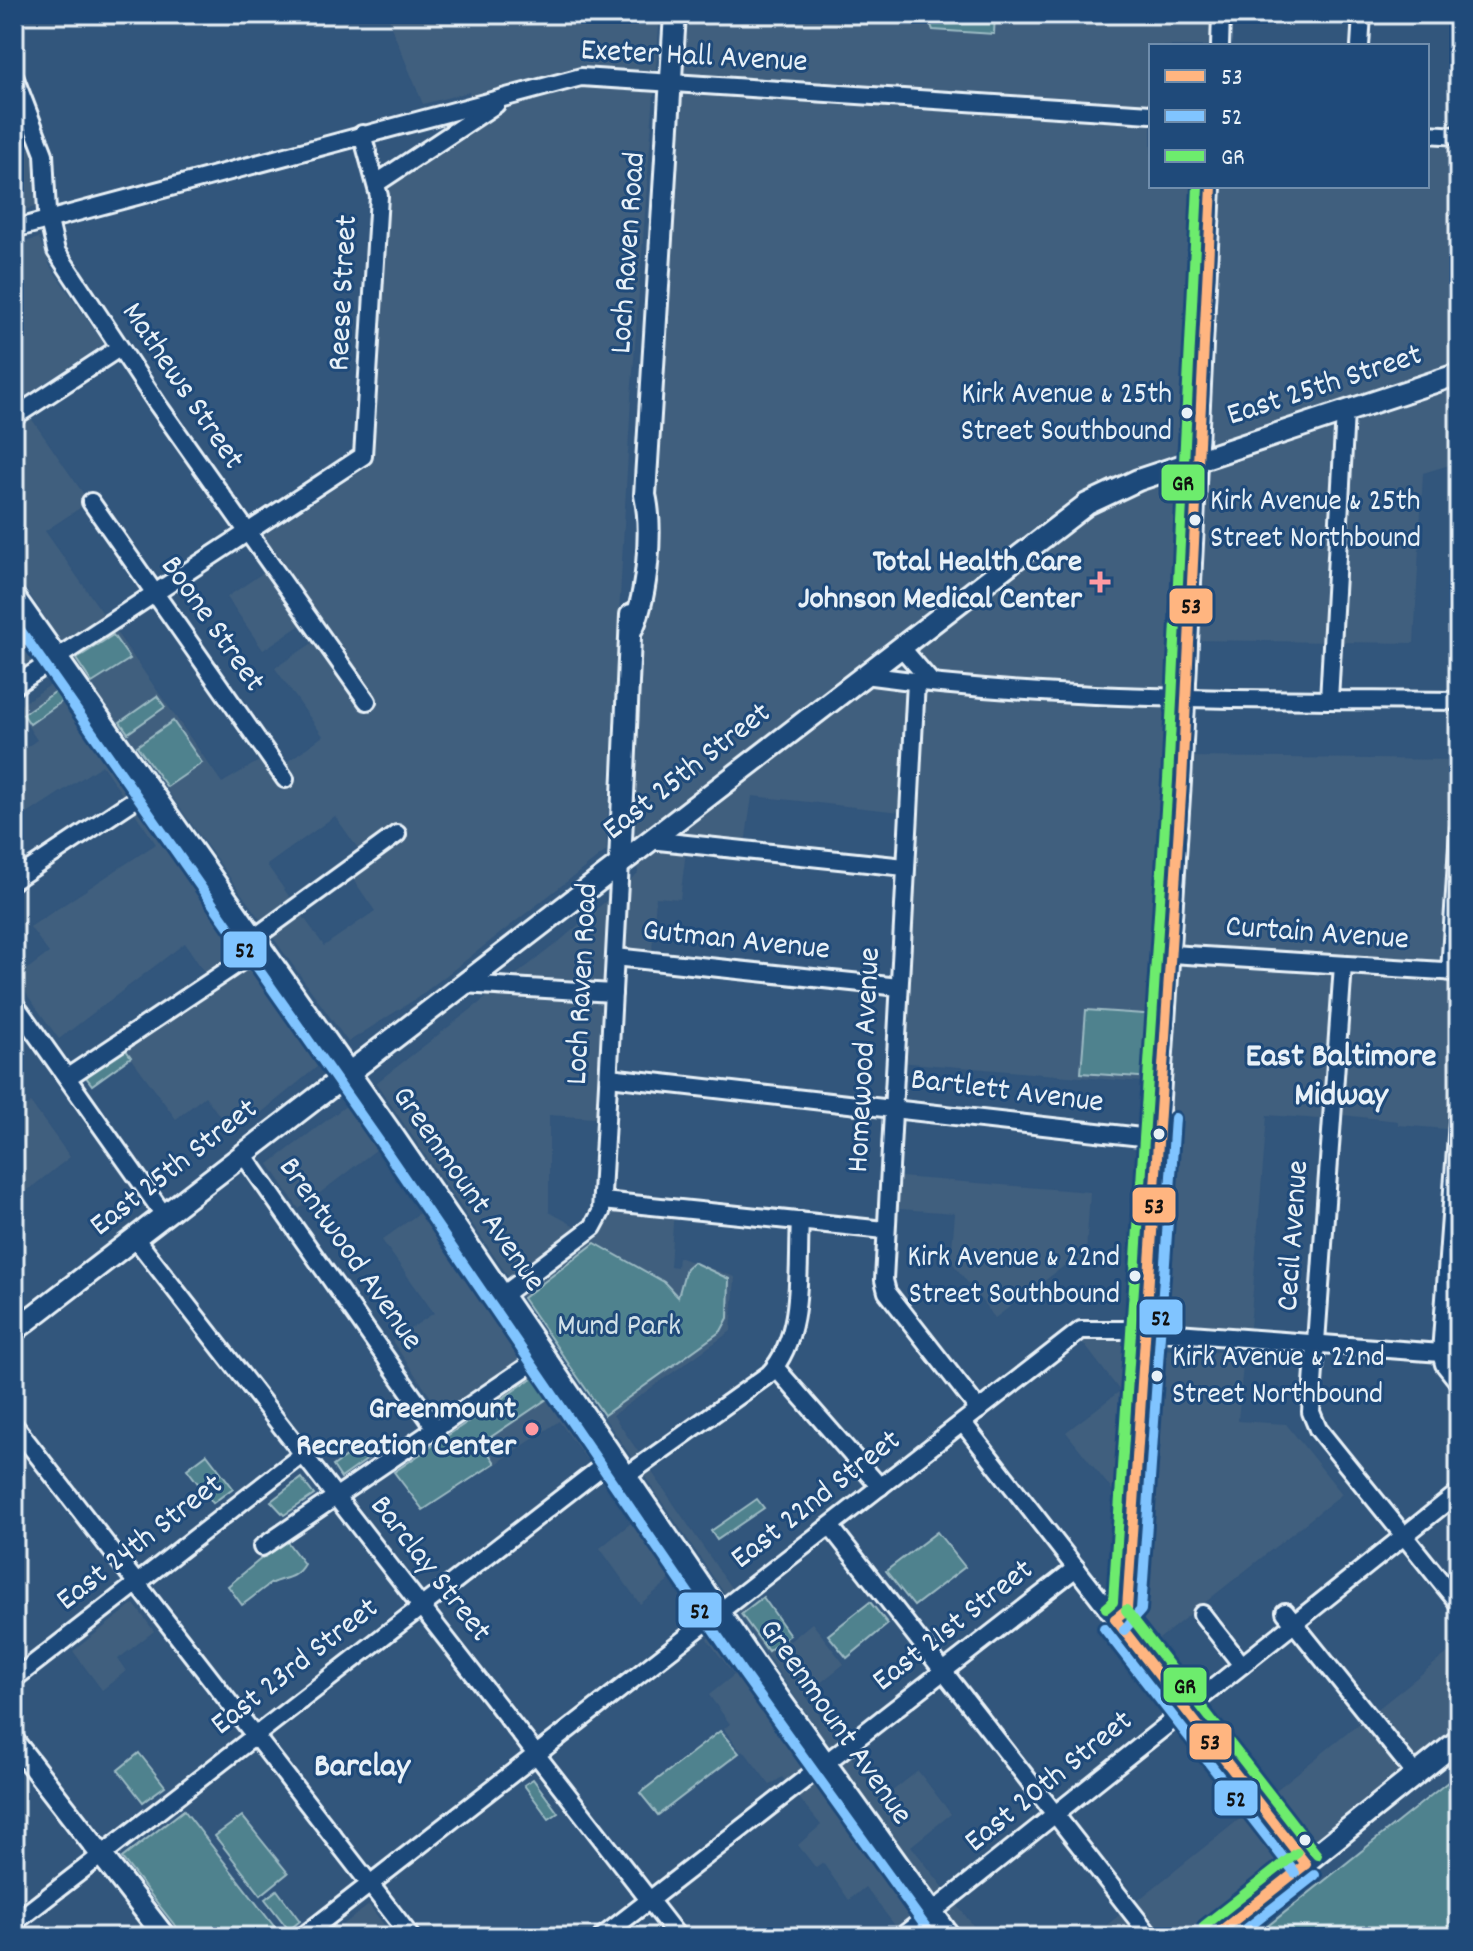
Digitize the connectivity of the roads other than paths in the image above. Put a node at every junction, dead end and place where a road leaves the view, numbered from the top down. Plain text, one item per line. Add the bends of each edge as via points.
1 (675, 14) edge
2 (1221, 14) edge
3 (1362, 14) edge
4 (1220, 44) edge
5 (1360, 44) edge
6 (14, 76) edge
7 (671, 82) junction
8 (18, 95) edge
9 (509, 95) junction
10 (1149, 114) edge
11 (362, 134) junction
12 (1429, 134) edge
13 (1459, 136) edge
14 (377, 183) junction
15 (1212, 188) edge
16 (48, 220) junction
17 (14, 229) edge
18 (119, 348) junction
19 (1459, 374) edge
20 (1345, 412) junction
21 (14, 417) edge
22 (1198, 461) junction
23 (91, 502) dead end
24 (247, 532) junction
25 (154, 593) junction
26 (14, 597) edge
27 (901, 647) junction
28 (56, 658) junction
29 (864, 675) junction
30 (924, 683) junction
31 (14, 686) edge
32 (1186, 700) junction
33 (1329, 700) junction
34 (367, 701) dead end
35 (1459, 701) edge
36 (285, 779) dead end
37 (149, 790) junction
38 (1459, 829) edge
39 (397, 834) dead end
40 (649, 840) junction
41 (620, 863) junction
42 (905, 867) junction
43 (14, 880) edge
44 (257, 943) junction
45 (1171, 954) junction
46 (615, 957) junction
47 (1343, 965) junction
48 (1454, 972) edge
49 (463, 984) junction
50 (899, 987) junction
51 (613, 993) junction
52 (14, 1003) edge
53 (348, 1073) junction
54 (68, 1077) junction
55 (609, 1077) junction
56 (892, 1108) junction
57 (1459, 1108) edge
58 (1159, 1139) junction
59 (243, 1154) junction
60 (603, 1201) junction
61 (164, 1215) junction
62 (800, 1221) junction
63 (885, 1230) junction
64 (135, 1238) junction
65 (503, 1295) junction
66 (1148, 1330) junction
67 (14, 1331) edge
68 (1315, 1344) junction
69 (1441, 1353) junction
70 (544, 1355) junction
71 (775, 1367) junction
72 (1459, 1383) edge
73 (979, 1410) junction
74 (963, 1423) junction
75 (14, 1425) edge
76 (435, 1428) junction
77 (303, 1454) junction
78 (613, 1458) junction
79 (626, 1476) junction
80 (880, 1487) junction
81 (1459, 1492) edge
82 (336, 1497) junction
83 (830, 1526) junction
84 (1404, 1536) junction
85 (262, 1547) dead end
86 (1076, 1568) junction
87 (137, 1584) junction
88 (1459, 1604) edge
89 (421, 1607) junction
90 (720, 1612) junction
91 (1202, 1614) dead end
92 (1290, 1618) junction
93 (1115, 1619) junction
94 (1242, 1665) junction
95 (944, 1670) junction
96 (14, 1679) edge
97 (1186, 1710) junction
98 (255, 1736) junction
99 (1459, 1740) edge
100 (14, 1742) edge
101 (536, 1755) junction
102 (825, 1763) junction
103 (1416, 1775) junction
104 (1056, 1814) junction
105 (101, 1855) junction
106 (1306, 1864) junction
107 (370, 1884) junction
108 (649, 1900) junction
109 (933, 1912) junction
110 (14, 1923) edge
111 (165, 1937) edge
112 (302, 1937) edge
113 (411, 1937) edge
114 (602, 1937) edge
115 (678, 1937) edge
116 (901, 1937) edge
117 (950, 1937) edge
118 (1151, 1937) edge
119 (1213, 1937) edge

1 - 7 main road, Loch Raven Road
2 - 4 street
3 - 5 street
6 - 8 street, Mathews Street
7 - 9 street, Exeter Hall Avenue via 581,77
7 - 10 street, Exeter Hall Avenue
7 - 41 main road, Loch Raven Road via 645,495 649,511 642,607 633,627
8 - 16 street, Mathews Street via 44,154
9 - 11 street, Exeter Hall Avenue
9 - 14 street
11 - 14 street, Reese Street
11 - 16 street, Exeter Hall Avenue
12 - 13 street
14 - 24 street, Reese Street via 363,456
15 - 22 street
16 - 17 street, Exeter Hall Avenue
16 - 18 street, Mathews Street via 56,251
18 - 21 street
18 - 24 street, Mathews Street
19 - 20 main road, East 25th Street
20 - 22 main road, East 25th Street
20 - 33 street
22 - 27 main road, East 25th Street via 1087,504
22 - 32 street
23 - 25 street, Boone Street
24 - 25 street
24 - 34 street, Mathews Street
25 - 28 street
25 - 36 street, Boone Street
26 - 28 main road, Greenmount Avenue
27 - 29 main road, East 25th Street
27 - 30 street
28 - 31 street
28 - 37 main road, Greenmount Avenue
29 - 30 street
29 - 40 main road, East 25th Street
30 - 32 street
30 - 42 street, Homewood Avenue
32 - 33 street
32 - 45 street
33 - 35 street
37 - 43 street
37 - 44 main road, Greenmount Avenue
38 - 48 street
39 - 44 street
40 - 41 main road, East 25th Street
40 - 42 street
41 - 46 street, Loch Raven Road
41 - 49 main road, East 25th Street
42 - 50 street, Homewood Avenue
44 - 53 main road, Greenmount Avenue
44 - 54 street
45 - 47 street, Curtain Avenue
45 - 58 street
46 - 50 street, Gutman Avenue
46 - 51 street, Loch Raven Road
47 - 48 street, Curtain Avenue
47 - 68 street, Cecil Avenue
49 - 51 street
49 - 53 main road, East 25th Street
50 - 56 street, Homewood Avenue
51 - 55 street, Loch Raven Road
52 - 54 street
53 - 59 main road, East 25th Street
53 - 65 main road, Greenmount Avenue
54 - 61 street
55 - 56 street, Bartlett Avenue
55 - 60 street, Loch Raven Road
56 - 58 street, Bartlett Avenue
56 - 63 street, Homewood Avenue
57 - 69 street
58 - 66 street
59 - 61 main road, East 25th Street
59 - 76 street, Brentwood Avenue
60 - 62 street
60 - 65 street via 593,1227
61 - 64 main road, East 25th Street
62 - 63 street
62 - 71 street via 791,1338
63 - 73 street, Homewood Avenue via 887,1292
64 - 67 main road, East 25th Street
64 - 77 street, Barclay Street
65 - 70 main road, Greenmount Avenue
66 - 68 street, East 22nd Street
66 - 73 street, East 22nd Street via 1081,1330
66 - 93 street via 1127,1609
68 - 69 street, East 22nd Street
68 - 84 street, Cecil Avenue via 1310,1404 1314,1420
69 - 72 street
70 - 76 street
70 - 78 main road, Greenmount Avenue
71 - 79 street
71 - 80 street
73 - 74 street, East 22nd Street
74 - 80 street, East 22nd Street
74 - 86 street
75 - 87 street
76 - 82 street
77 - 82 street, Barclay Street
77 - 87 street, East 24th Street
78 - 79 main road, Greenmount Avenue
78 - 89 street, East 23rd Street
79 - 90 main road, Greenmount Avenue
80 - 83 street, East 22nd Street
81 - 84 street, East 20th Street
82 - 85 street
82 - 89 street, Barclay Street
83 - 90 street, East 22nd Street
83 - 95 street
84 - 88 street, Cecil Avenue
84 - 92 street, East 20th Street
86 - 93 street
86 - 95 street, East 21st Street
87 - 96 street, East 24th Street
87 - 98 street
89 - 98 street, East 23rd Street
89 - 101 street, Barclay Street
90 - 101 street, East 22nd Street
90 - 102 main road, Greenmount Avenue
91 - 94 street
92 - 94 street, East 20th Street
92 - 103 street
93 - 97 street
94 - 97 street, East 20th Street
95 - 102 street, East 21st Street
95 - 104 street
97 - 104 street, East 20th Street
97 - 106 street
98 - 105 street, East 23rd Street
98 - 107 street
99 - 103 main road
100 - 105 main road
101 - 107 street, East 22nd Street
101 - 108 street, Barclay Street
102 - 108 street, East 21st Street
102 - 109 main road, Greenmount Avenue
103 - 106 main road
104 - 109 street, East 20th Street
104 - 118 street
105 - 110 street, East 23rd Street
105 - 111 main road
106 - 119 main road
107 - 112 street, East 22nd Street
107 - 113 street
108 - 114 street, East 21st Street
108 - 115 street, Barclay Street
109 - 116 street, East 20th Street
109 - 117 main road, Greenmount Avenue

